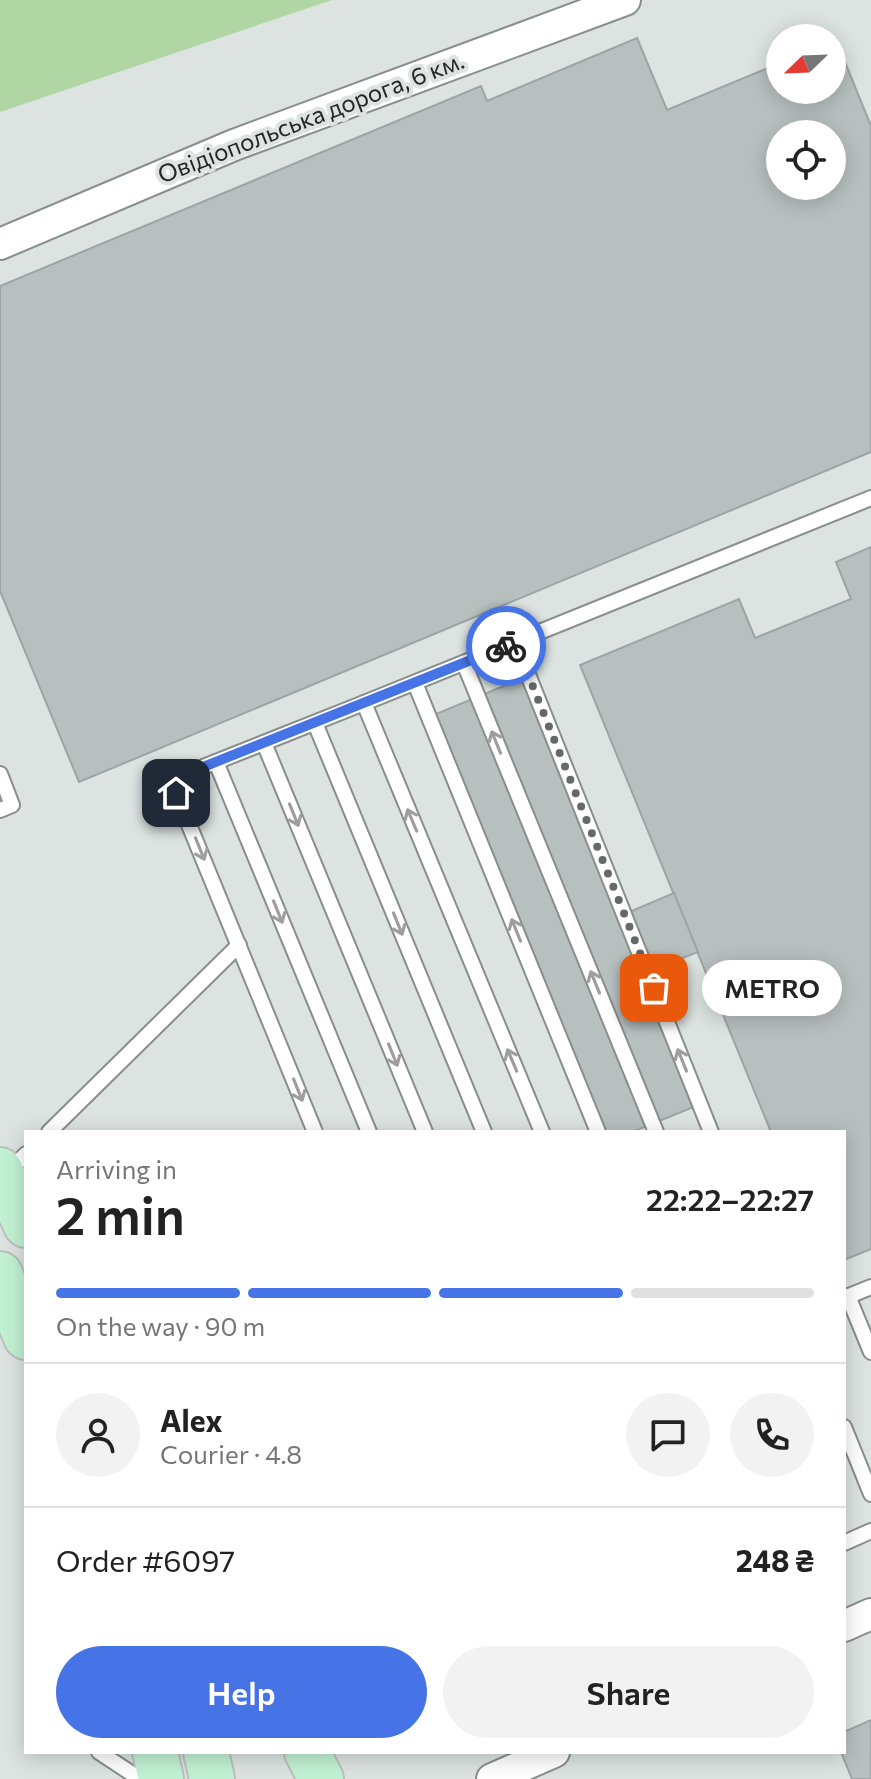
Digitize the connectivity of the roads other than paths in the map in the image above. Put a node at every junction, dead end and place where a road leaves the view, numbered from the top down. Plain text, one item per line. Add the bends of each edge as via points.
1 (625, 0) edge
2 (0, 244) edge
3 (871, 498) edge
4 (515, 642) junction
5 (464, 663) junction
6 (415, 683) junction
7 (364, 703) junction
8 (315, 723) junction
9 (264, 743) junction
10 (216, 762) junction
11 (0, 774) edge
12 (0, 810) edge
13 (239, 945) junction
14 (51, 1130) edge
15 (314, 1130) edge
16 (368, 1130) edge
17 (424, 1130) edge
18 (483, 1130) edge
19 (541, 1130) edge
20 (597, 1130) edge
21 (655, 1130) edge
22 (710, 1130) edge
23 (10, 1167) edge
24 (24, 1218) edge
25 (0, 1274) edge
26 (871, 1287) edge
27 (846, 1297) edge
28 (24, 1332) edge
29 (871, 1352) edge
30 (846, 1432) edge
31 (871, 1494) edge
32 (871, 1531) edge
33 (846, 1542) edge
34 (871, 1614) edge
35 (846, 1625) edge
36 (102, 1754) edge
37 (155, 1754) edge
38 (206, 1754) edge
39 (308, 1754) edge
40 (549, 1754) edge
41 (140, 1779) edge
42 (161, 1779) edge
43 (212, 1779) edge
44 (321, 1779) edge
45 (492, 1779) edge

1 - 2 street, Овідіопольська дорога, 6 км. via 234,145
3 - 4 lane
4 - 5 lane
22 -> 4 lane
5 - 6 lane
21 -> 5 lane
6 - 7 lane
20 -> 6 lane
7 - 8 lane
19 -> 7 lane
8 - 9 lane
8 -> 18 lane
9 - 10 lane
9 -> 17 lane
10 -> 13 lane via 183,775 176,793
10 -> 16 lane
11 - 12 lane via 12,805
13 - 14 lane
13 -> 15 lane
23 - 24 main road
25 - 28 main road
26 - 27 lane
27 - 29 lane
30 - 31 lane
32 - 33 lane
34 - 35 street
36 - 41 lane
37 - 42 main road
38 - 43 main road
39 - 44 main road
40 - 45 street

